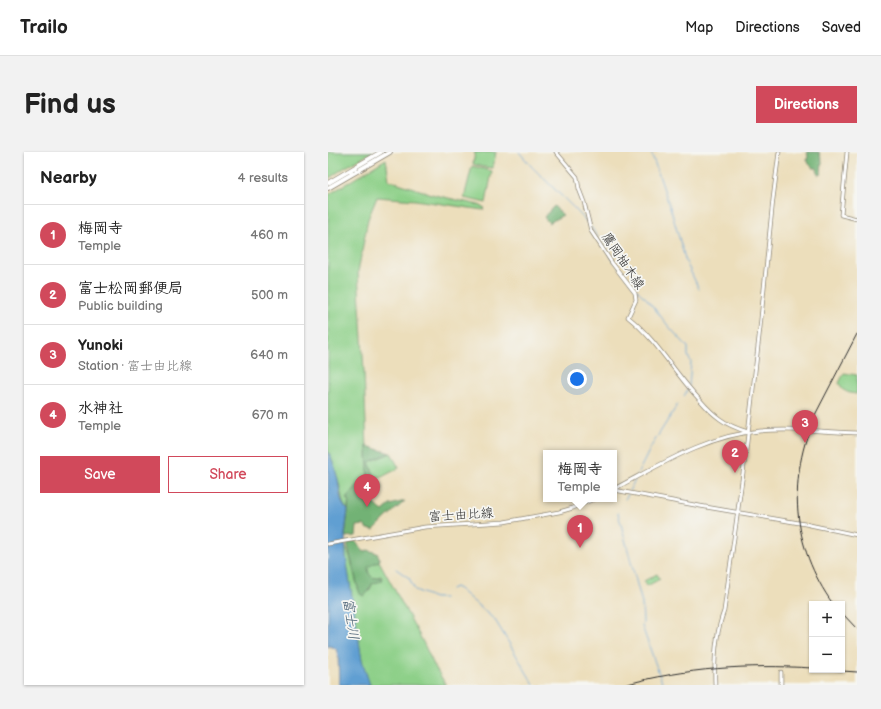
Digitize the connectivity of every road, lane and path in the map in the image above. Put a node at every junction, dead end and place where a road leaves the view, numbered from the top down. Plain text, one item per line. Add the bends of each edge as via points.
1 (381, 152) edge
2 (390, 152) edge
3 (556, 152) edge
4 (779, 152) edge
5 (847, 152) edge
6 (328, 183) edge
7 (328, 188) edge
8 (857, 219) edge
9 (748, 432) junction
10 (857, 433) edge
11 (617, 487) edge
12 (617, 490) edge
13 (587, 502) edge
14 (737, 512) junction
15 (857, 535) edge
16 (328, 544) edge
17 (781, 672) dead end
18 (715, 685) edge
19 (781, 685) edge

1 - 6 highway
2 - 7 highway
3 - 9 main road, 鷹岡柚木線 via 577,176 594,236 635,293 636,300 628,317 646,333 706,406 726,423
4 - 9 main road
5 - 8 main road via 841,215
9 - 10 main road via 785,430
9 - 11 main road via 717,439 692,449
9 - 14 main road
12 - 14 main road
13 - 16 main road, 富士由比線 via 573,508 504,522 425,527
14 - 15 main road
14 - 18 main road via 724,611 717,631
17 - 19 main road

